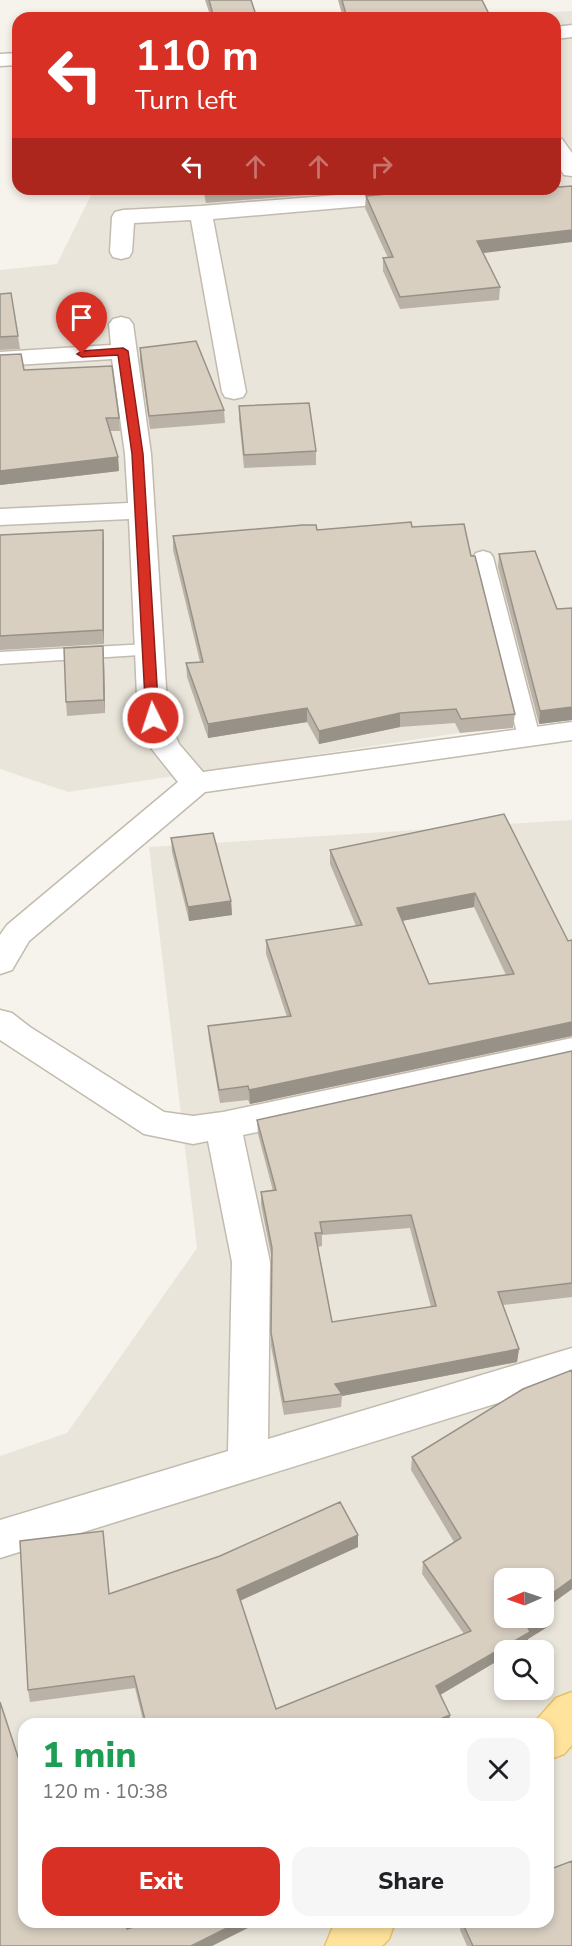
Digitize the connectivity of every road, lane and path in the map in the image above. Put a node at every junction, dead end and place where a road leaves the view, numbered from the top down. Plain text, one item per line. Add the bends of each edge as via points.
1 (561, 153) edge
2 (572, 170) edge
3 (357, 195) edge
4 (201, 213) junction
5 (121, 252) dead end
6 (121, 324) dead end
7 (123, 351) junction
8 (0, 359) edge
9 (234, 392) dead end
10 (140, 511) junction
11 (0, 517) edge
12 (483, 557) dead end
13 (148, 650) junction
14 (0, 658) edge
15 (572, 731) edge
16 (529, 737) junction
17 (196, 783) junction
18 (0, 962) edge
19 (0, 1022) edge
20 (572, 1051) edge
21 (223, 1126) junction
22 (572, 1364) edge
23 (248, 1464) junction
24 (0, 1539) edge
25 (572, 1713) edge
26 (554, 1732) edge
27 (366, 1928) edge
28 (349, 1946) edge

1 - 2 street
3 - 4 street
4 - 5 street via 123,217
4 - 9 street
6 - 7 street
7 - 8 street
7 - 10 street via 138,454
10 - 11 street
10 - 13 street
12 - 16 lane
13 - 14 lane
13 - 17 street via 153,718 166,748
15 - 16 street
16 - 17 street
17 - 18 street via 18,933
19 - 21 street via 156,1124 193,1130
20 - 21 street
21 - 23 street via 251,1262
22 - 23 street
23 - 24 street
25 - 26 main road
27 - 28 main road

